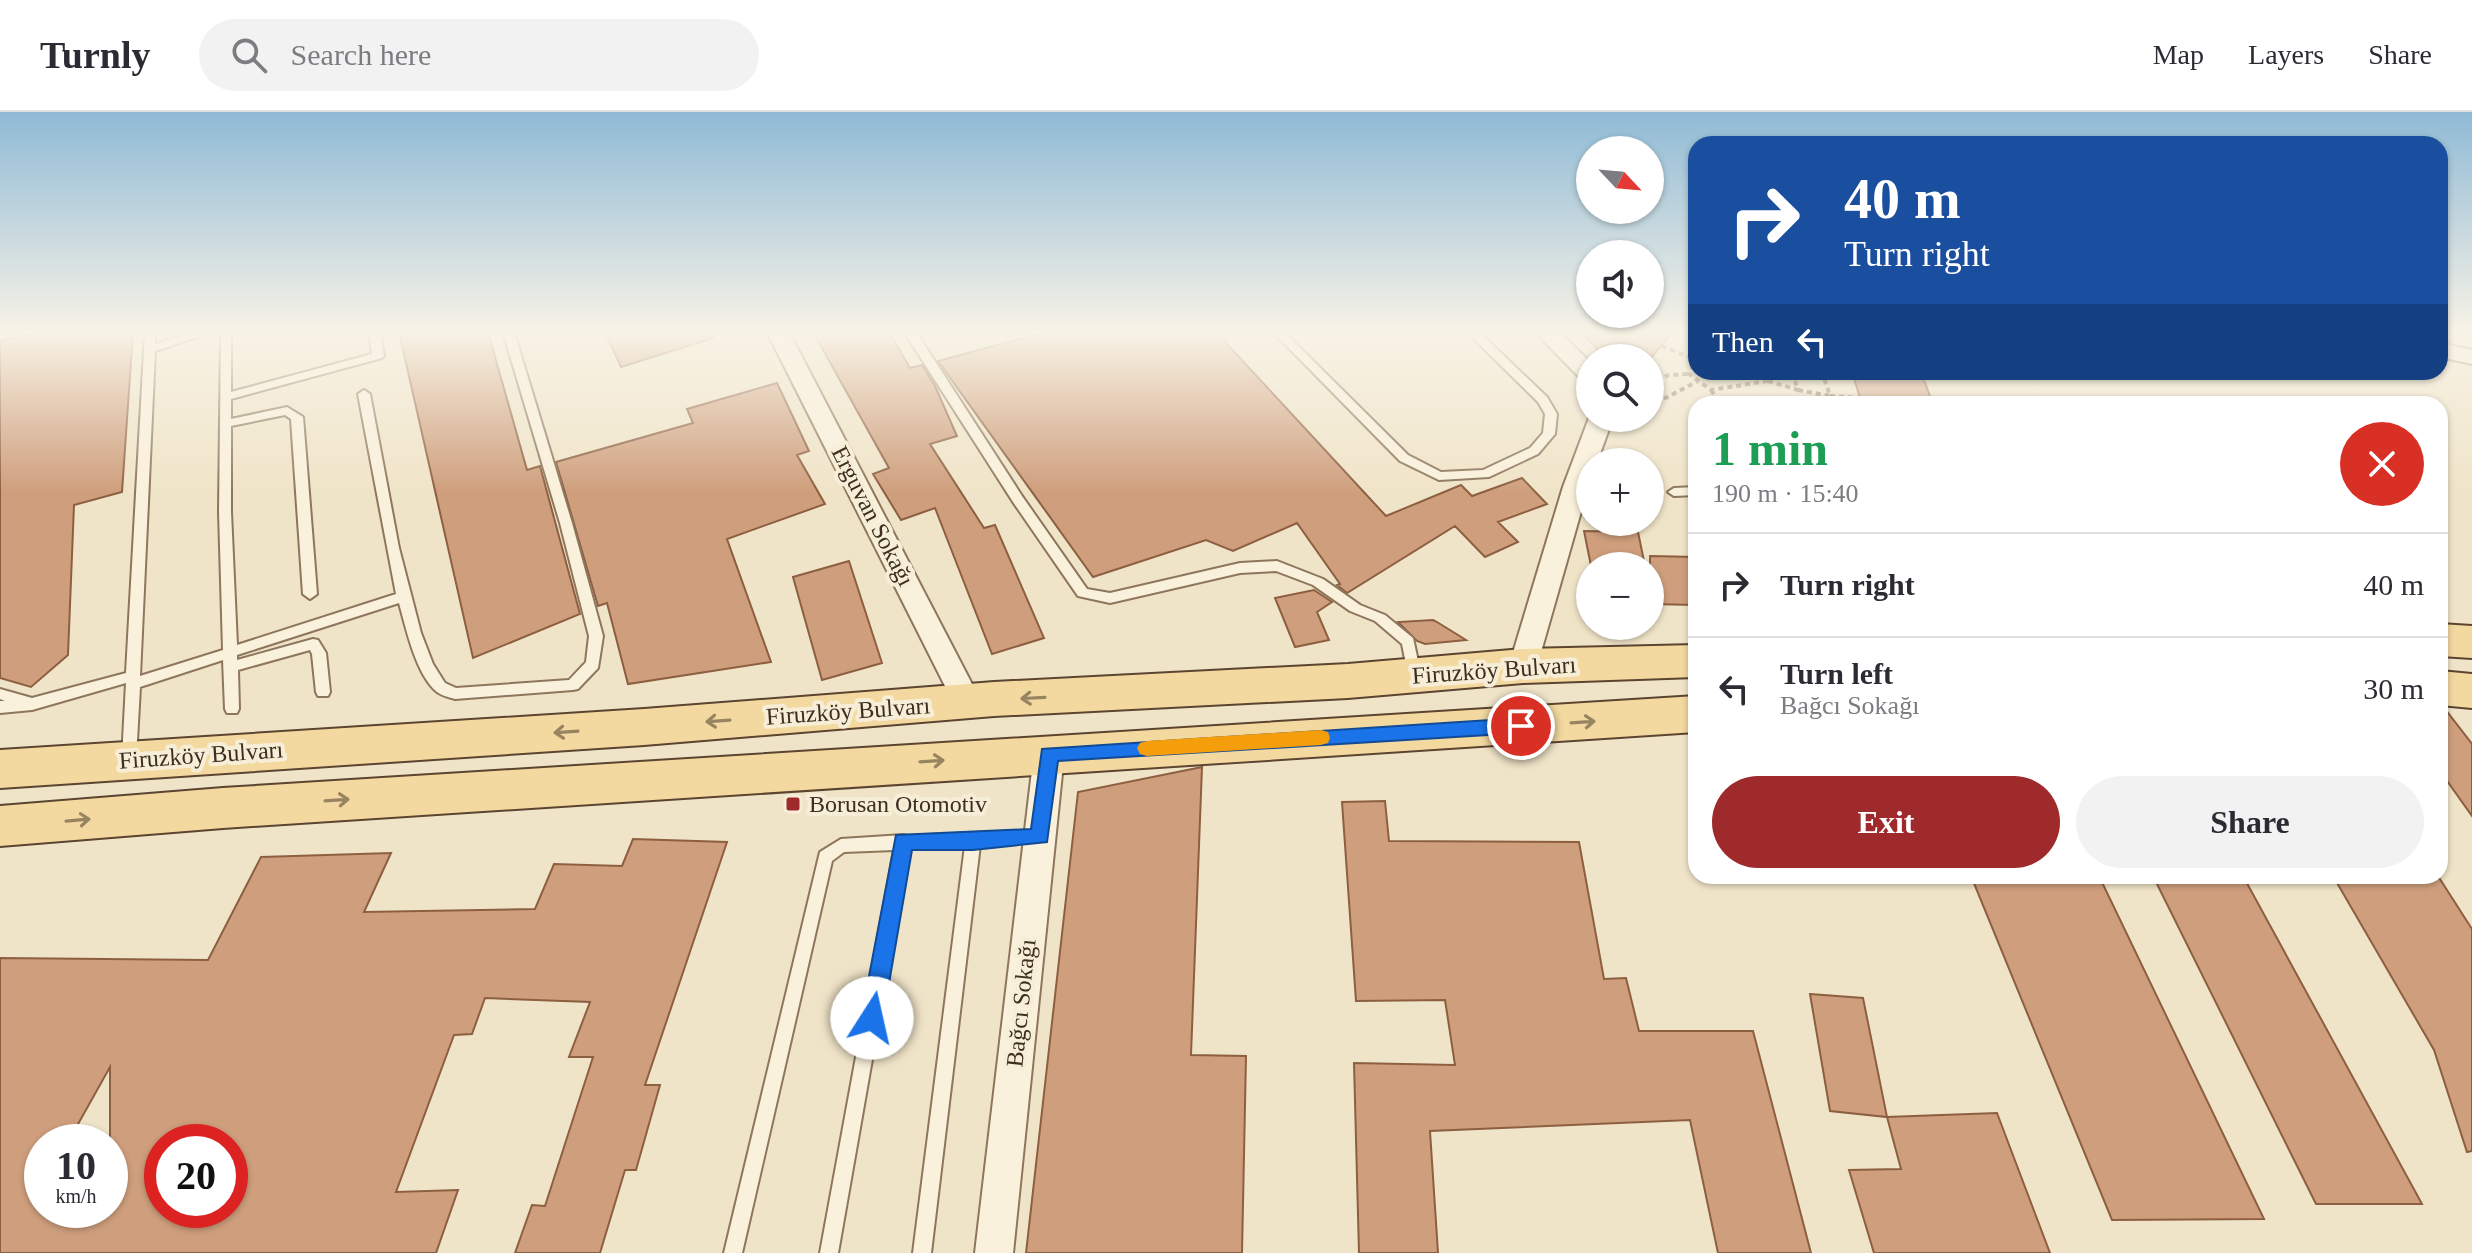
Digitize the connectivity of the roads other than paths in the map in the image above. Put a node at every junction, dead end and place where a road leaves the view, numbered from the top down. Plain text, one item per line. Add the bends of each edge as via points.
1 (148, 385) edge
2 (225, 385) edge
3 (269, 385) edge
4 (524, 385) edge
5 (805, 385) edge
6 (944, 385) edge
7 (1331, 385) edge
8 (1528, 385) edge
9 (364, 394) dead end
10 (225, 397) junction
11 (225, 424) junction
12 (1596, 432) edge
13 (1688, 491) edge
14 (1674, 492) dead end
15 (310, 594) dead end
16 (404, 596) junction
17 (2448, 640) edge
18 (2472, 642) edge
19 (231, 652) junction
20 (1688, 661) edge
21 (1523, 666) junction
22 (231, 667) junction
23 (1414, 675) junction
24 (133, 680) junction
25 (1348, 681) junction
26 (2448, 689) edge
27 (2472, 691) edge
28 (323, 692) dead end
29 (0, 694) edge
30 (960, 702) junction
31 (32, 704) junction
32 (0, 707) edge
33 (232, 709) dead end
34 (1688, 714) edge
35 (1049, 754) junction
36 (129, 759) junction
37 (0, 769) edge
38 (618, 782) junction
39 (0, 826) edge
40 (1040, 836) junction
41 (903, 841) junction
42 (973, 842) junction
43 (733, 1253) edge
44 (829, 1253) edge
45 (922, 1253) edge
46 (994, 1253) edge

1 - 24 lane
2 - 10 lane
3 - 10 lane
4 - 16 lane via 596,636 593,664 573,685 455,694 439,685 422,656
5 - 30 street, Erguvan Sokağı via 959,686
6 - 23 lane via 1083,593 1110,598 1240,568 1277,566 1318,582 1380,618 1408,642
7 - 8 lane via 1404,458 1439,476 1485,474 1534,451 1549,434 1551,414
9 - 16 lane
10 - 11 lane
11 - 15 lane via 287,411 297,417
11 - 19 lane
12 - 21 street
13 - 14 lane
16 - 19 lane
17 - 18 main road
19 - 22 lane
19 - 24 lane
20 - 21 main road, Firuzköy Bulvarı
21 - 23 main road, Firuzköy Bulvarı
22 - 28 lane via 313,644 319,653
22 - 33 lane
23 - 25 main road, Firuzköy Bulvarı
24 - 31 lane
24 - 36 lane
25 -> 30 main road, Firuzköy Bulvarı
25 - 35 main road via 1284,706 1111,719 1086,727
26 - 27 main road
29 - 31 lane
30 -> 36 main road, Firuzköy Bulvarı
30 - 38 main road via 904,736 864,744 719,752
31 - 32 lane
35 -> 34 main road
38 -> 35 main road
35 - 40 street, Bağcı Sokağı
36 - 37 main road, Firuzköy Bulvarı
39 -> 38 main road
40 - 42 lane
40 - 46 street, Bağcı Sokağı
41 - 42 lane
41 - 43 lane via 841,846 825,857
41 - 44 lane
42 - 45 lane

